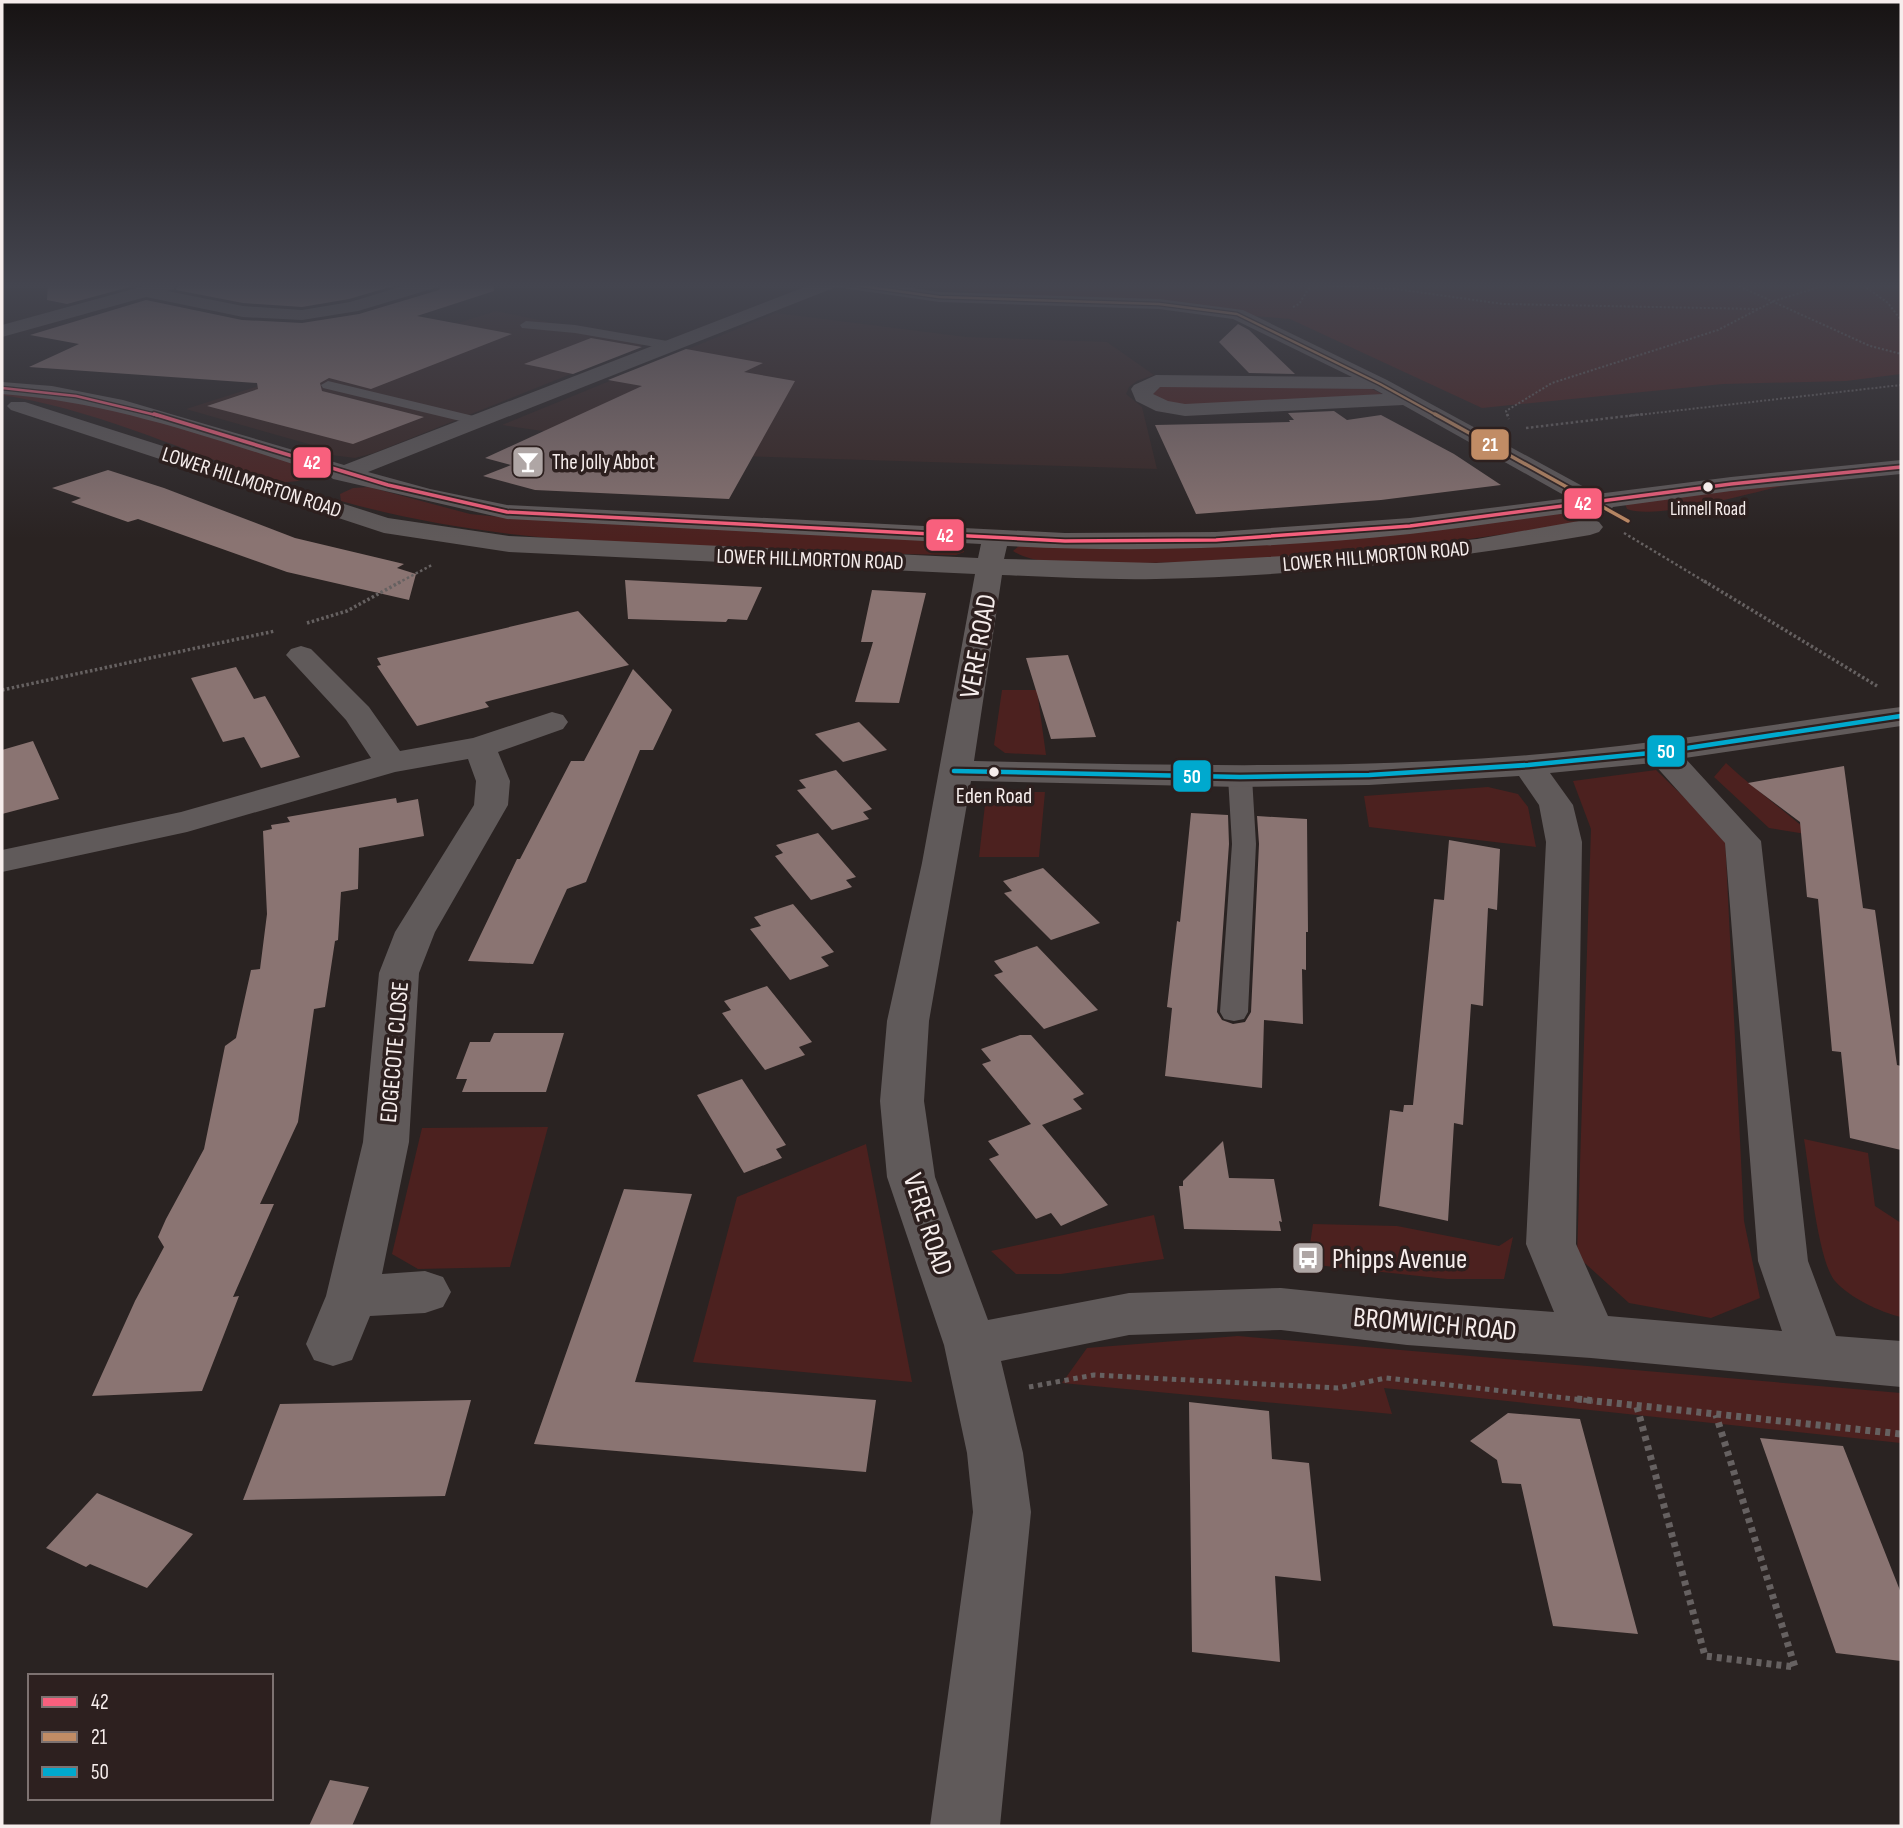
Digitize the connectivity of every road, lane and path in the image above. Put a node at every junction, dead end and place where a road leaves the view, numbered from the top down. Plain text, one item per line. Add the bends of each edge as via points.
1 (617, 368) edge
2 (1349, 368) edge
3 (1598, 368) edge
4 (1380, 384) junction
5 (328, 385) dead end
6 (1901, 385) edge
7 (2, 387) edge
8 (1407, 399) junction
9 (2, 401) edge
10 (487, 420) junction
11 (1514, 429) junction
12 (1473, 435) junction
13 (1892, 468) edge
14 (346, 473) junction
15 (287, 495) junction
16 (1594, 502) junction
17 (1619, 523) junction
18 (478, 539) junction
19 (993, 552) junction
20 (278, 631) dead end
21 (298, 641) joint
22 (1878, 687) dead end
23 (2, 690) edge
24 (1901, 716) edge
25 (552, 722) dead end
26 (480, 747) junction
27 (1661, 752) junction
28 (391, 763) junction
29 (1528, 765) junction
30 (954, 771) junction
31 (1240, 776) junction
32 (2, 861) edge
33 (1234, 1012) dead end
34 (425, 1292) dead end
35 (352, 1296) junction
36 (1591, 1336) junction
37 (333, 1344) dead end
38 (971, 1345) junction
39 (1818, 1356) junction
40 (1901, 1364) edge
41 (982, 1395) junction
42 (1637, 1407) junction
43 (1716, 1415) junction
44 (1901, 1434) edge
45 (965, 1826) edge

1 - 10 street
2 - 4 street
3 - 11 path via 1552,383 1506,411
4 - 8 street
4 - 8 street via 1171,380 1141,389 1151,402 1185,410
5 - 10 lane
6 - 11 path
7 - 14 street, LOWER HILLMORTON ROAD via 96,398
8 - 12 street
9 - 15 street, LOWER HILLMORTON ROAD
10 - 14 street
11 - 12 path
12 - 16 street
13 - 16 street, LOWER HILLMORTON ROAD
13 - 17 street, LOWER HILLMORTON ROAD
14 - 15 street
14 - 19 street, LOWER HILLMORTON ROAD via 507,512
15 - 18 street, LOWER HILLMORTON ROAD via 384,525
16 - 17 street
16 - 19 street, LOWER HILLMORTON ROAD via 1410,526 1216,540 1065,541
17 - 19 street, LOWER HILLMORTON ROAD via 1477,547 1292,565 1156,571
17 - 22 path
18 - 19 street, LOWER HILLMORTON ROAD via 509,544
18 - 21 path
19 - 30 street, VERE ROAD
20 - 23 path
21 - 28 street
24 - 27 street
25 - 26 street
26 - 28 street
26 - 35 street, EDGECOTE CLOSE via 493,781 491,806 415,932 399,972 386,1142
27 - 29 street
27 - 39 street via 1743,841 1783,1261
28 - 32 street via 187,821
29 - 31 street via 1369,775
29 - 36 street via 1556,806 1564,842 1551,1244
30 - 31 street
30 - 38 street, VERE ROAD via 908,1021 902,1101 911,1177
31 - 33 lane via 1244,844
34 - 35 street
35 - 37 street, EDGECOTE CLOSE
36 - 38 street, BROMWICH ROAD via 1407,1323 1281,1308 1129,1314
36 - 39 street, BROMWICH ROAD
38 - 41 street, VERE ROAD
39 - 40 street, BROMWICH ROAD
41 - 42 path via 1094,1375 1338,1388 1386,1378
41 - 45 street, VERE ROAD via 1002,1511
42 - 43 path
42 - 43 path via 1704,1656 1795,1667
43 - 44 path

